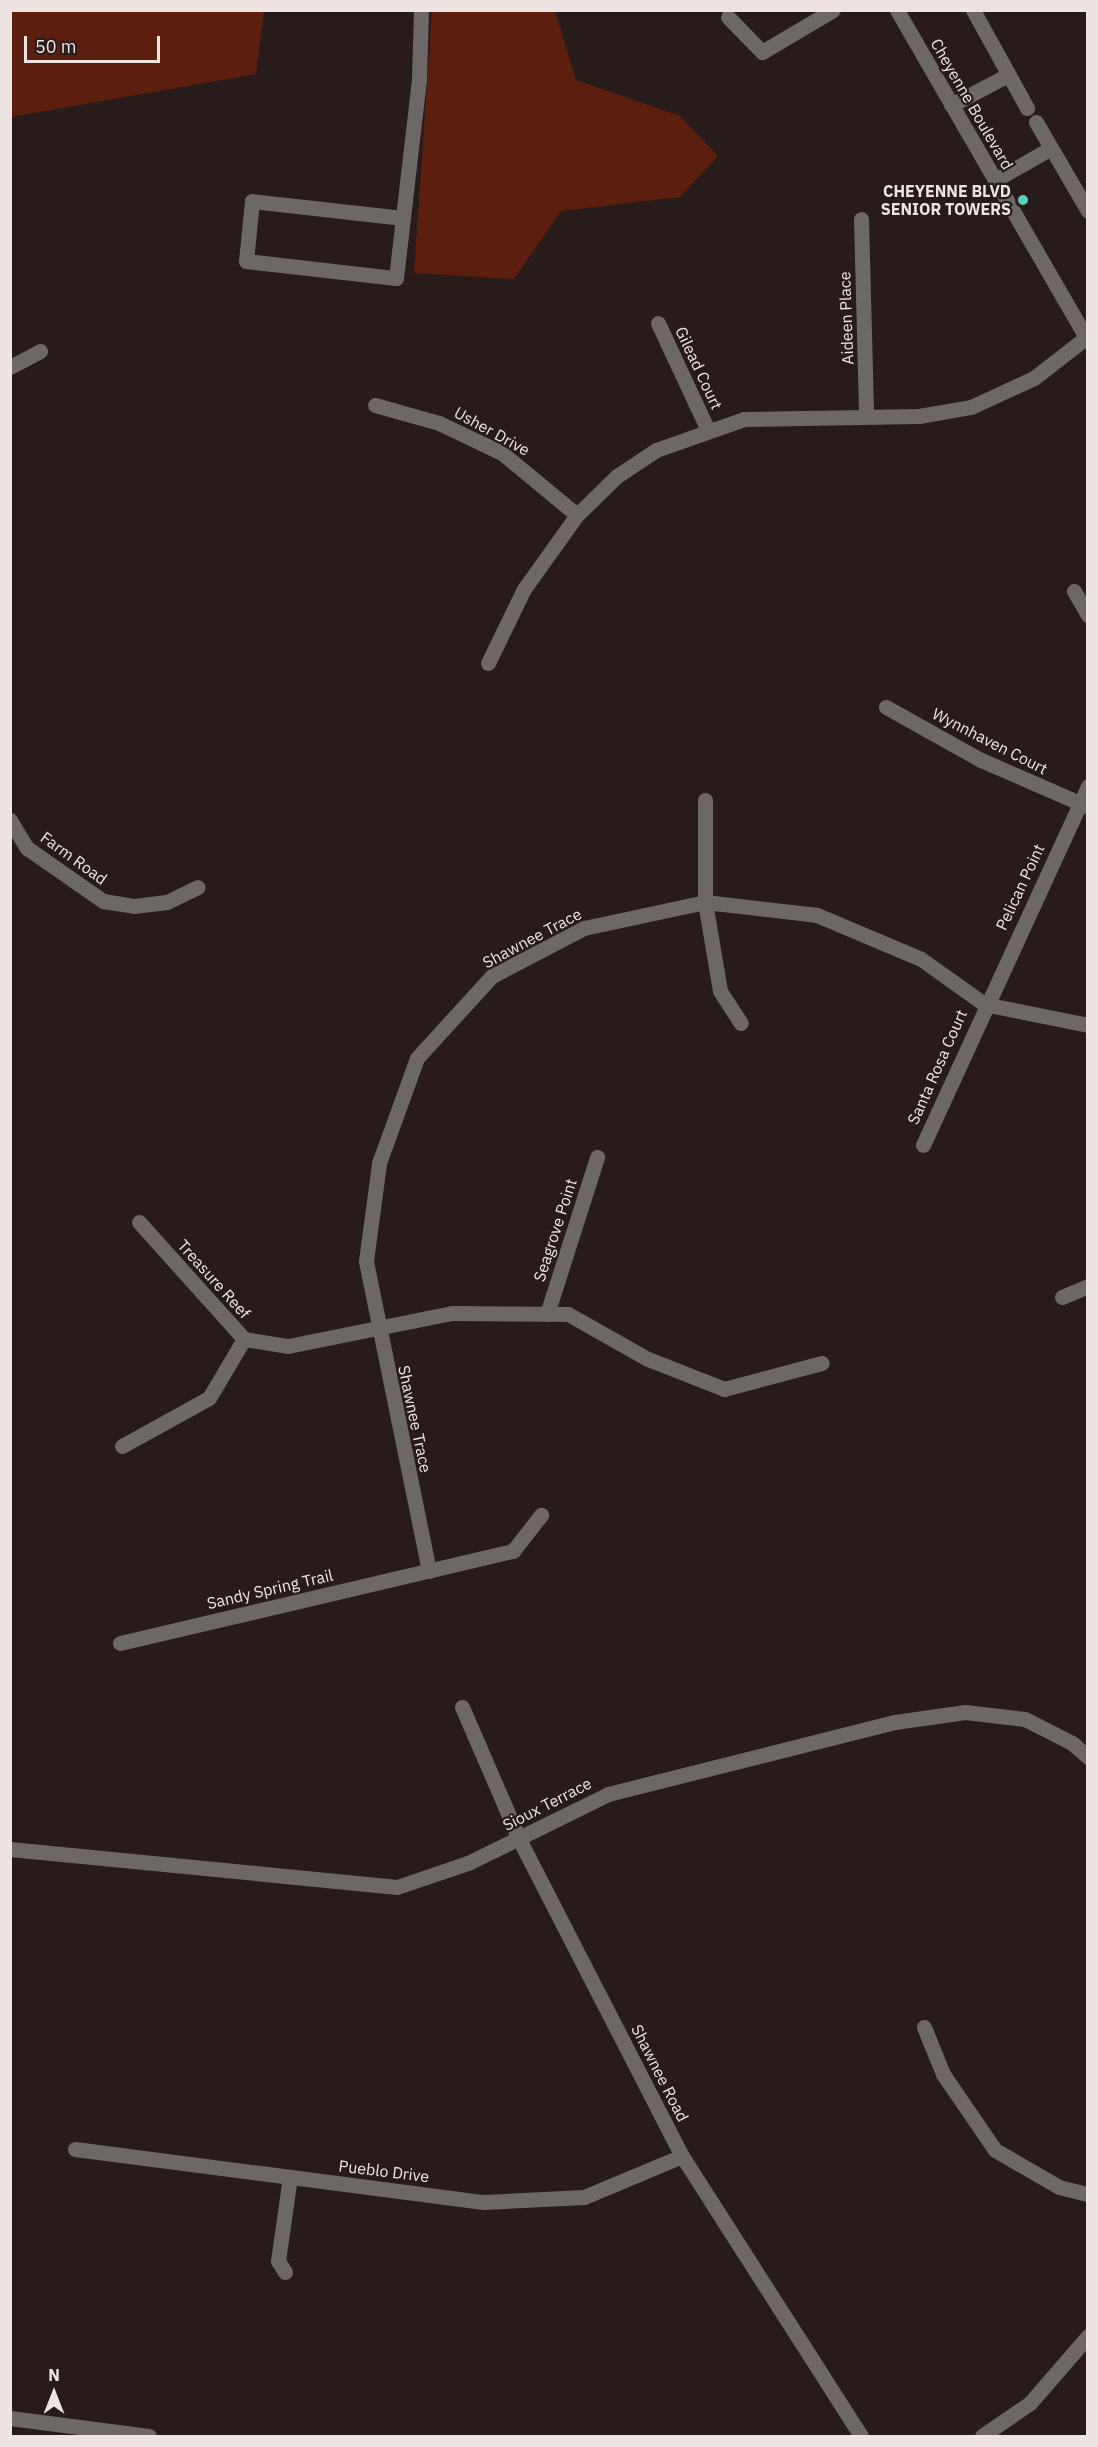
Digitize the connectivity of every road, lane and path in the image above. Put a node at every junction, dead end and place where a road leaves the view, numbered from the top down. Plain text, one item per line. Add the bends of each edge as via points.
1 (421, 10) edge
2 (833, 10) edge
3 (897, 10) edge
4 (973, 10) edge
5 (728, 17) dead end
6 (1008, 75) junction
7 (951, 105) junction
8 (1027, 108) dead end
9 (1036, 122) dead end
10 (1051, 148) junction
11 (995, 180) junction
12 (1088, 212) edge
13 (403, 218) junction
14 (861, 219) dead end
15 (658, 323) dead end
16 (1087, 338) edge
17 (40, 351) dead end
18 (10, 367) edge
19 (375, 405) dead end
20 (866, 416) junction
21 (707, 428) junction
22 (577, 515) junction
23 (1074, 591) dead end
24 (1088, 615) edge
25 (488, 663) dead end
26 (886, 707) dead end
27 (1088, 786) edge
28 (705, 800) dead end
29 (1083, 805) edge
30 (10, 820) edge
31 (198, 886) dead end
32 (705, 902) junction
33 (984, 1004) junction
34 (741, 1023) dead end
35 (1088, 1025) edge
36 (922, 1145) dead end
37 (597, 1157) dead end
38 (139, 1222) dead end
39 (1088, 1286) edge
40 (1062, 1298) dead end
41 (547, 1314) junction
42 (378, 1329) junction
43 (244, 1339) junction
44 (822, 1363) dead end
45 (122, 1446) dead end
46 (540, 1515) dead end
47 (429, 1571) junction
48 (120, 1643) dead end
49 (462, 1707) dead end
50 (1088, 1757) edge
51 (519, 1839) junction
52 (10, 1849) edge
53 (924, 2027) dead end
54 (75, 2149) dead end
55 (682, 2156) junction
56 (290, 2177) junction
57 (1088, 2194) edge
58 (285, 2272) dead end
59 (1088, 2336) edge
60 (10, 2418) edge
61 (149, 2436) edge
62 (861, 2436) edge
63 (982, 2436) edge

1 - 13 street
2 - 5 street via 762,52
3 - 7 street, Cheyenne Boulevard
4 - 6 street
6 - 7 street
6 - 8 street
7 - 11 street, Cheyenne Boulevard
9 - 10 street
10 - 11 street
10 - 12 street
11 - 16 street, Cheyenne Boulevard
13 - 13 street via 396,278 246,261 252,201
14 - 20 street, Aideen Place
15 - 21 street, Gilead Court
16 - 20 street via 1024,384 971,407 919,416
17 - 18 street
19 - 22 street, Usher Drive via 439,423 502,453
20 - 21 street via 761,417
21 - 22 street via 641,459
22 - 25 street via 524,589
23 - 24 street
26 - 29 street, Wynnhaven Court via 981,760
27 - 29 street, Pelican Point
28 - 32 street
29 - 33 street, Pelican Point
30 - 31 street, Farm Road via 27,848 103,901 134,906 167,902
32 - 33 street, Shawnee Trace via 817,915 921,959
32 - 34 street via 720,991
32 - 42 street, Shawnee Trace via 584,928 492,976 417,1058 379,1163 366,1261
33 - 35 street, Shawnee Trace
33 - 36 street, Santa Rosa Court
37 - 41 street, Seagrove Point
38 - 43 street, Treasure Reef
39 - 40 street
41 - 42 street, Treasure Reef via 452,1313
41 - 44 street, Treasure Reef via 568,1314 648,1359 723,1389
42 - 43 street, Treasure Reef via 288,1346
42 - 47 street, Shawnee Trace
43 - 45 street via 209,1398
46 - 47 street, Sandy Spring Trail via 513,1551
47 - 48 street, Sandy Spring Trail
49 - 51 street, Shawnee Road
50 - 51 street, Sioux Terrace via 1072,1743 1025,1719 965,1712 896,1722 608,1794
51 - 52 street, Sioux Terrace via 397,1887
51 - 55 street, Shawnee Road
53 - 57 street via 943,2074 995,2150 1059,2187
54 - 56 street, Pueblo Drive
55 - 56 street, Pueblo Drive via 584,2197 484,2202
55 - 62 street, Shawnee Road
56 - 58 street via 278,2261
59 - 63 street via 1030,2403
60 - 61 street

